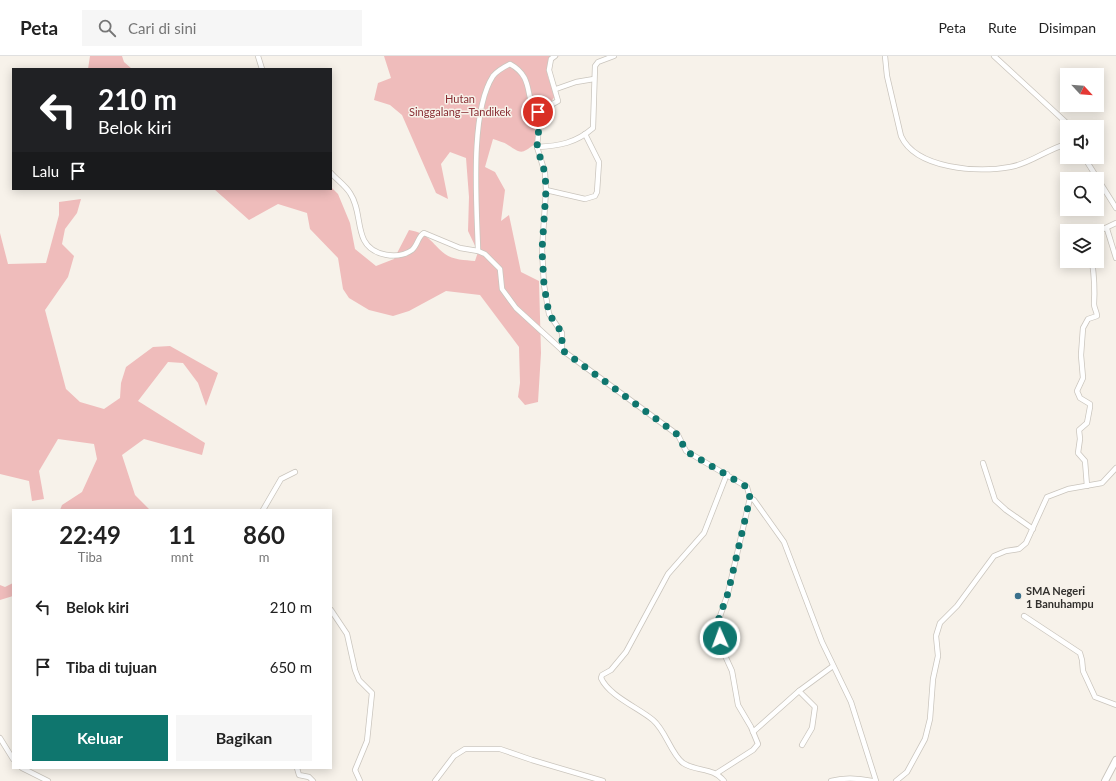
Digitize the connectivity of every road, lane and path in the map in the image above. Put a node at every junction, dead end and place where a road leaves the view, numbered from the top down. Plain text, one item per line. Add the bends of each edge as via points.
1 (258, 56) edge
2 (555, 56) edge
3 (614, 56) edge
4 (885, 56) edge
5 (994, 56) edge
6 (262, 68) edge
7 (594, 79) junction
8 (556, 89) junction
9 (538, 112) junction
10 (1063, 120) edge
11 (585, 134) junction
12 (537, 147) junction
13 (1060, 147) edge
14 (1088, 164) edge
15 (332, 174) edge
16 (546, 190) junction
17 (1116, 208) edge
18 (1116, 223) edge
19 (1107, 229) junction
20 (1104, 230) edge
21 (478, 251) junction
22 (1116, 258) edge
23 (1093, 268) edge
24 (562, 350) junction
25 (983, 464) dead end
26 (1116, 468) edge
27 (295, 472) dead end
28 (727, 474) junction
29 (1087, 486) junction
30 (750, 498) junction
31 (264, 509) edge
32 (1033, 528) junction
33 (332, 612) edge
34 (1024, 616) dead end
35 (833, 666) junction
36 (799, 691) junction
37 (1116, 705) edge
38 (753, 732) junction
39 (0, 738) edge
40 (802, 745) dead end
41 (12, 756) edge
42 (1116, 760) edge
43 (24, 769) edge
44 (297, 769) edge
45 (717, 773) junction
46 (48, 781) edge
47 (314, 781) edge
48 (360, 781) edge
49 (435, 781) edge
50 (602, 781) edge
51 (724, 781) edge
52 (831, 781) edge
53 (872, 781) edge
54 (876, 781) edge
55 (896, 781) edge
56 (1105, 781) edge

1 - 6 street
2 - 8 street via 551,60 549,70
3 - 7 street via 598,62 595,66
4 - 13 street via 901,136 905,145 919,156 954,167 1010,168
5 - 10 street
7 - 8 street
7 - 11 street via 593,128
8 - 9 street via 558,101
9 - 12 street via 540,120 536,120 539,126
9 - 21 street via 532,102 526,79 519,69 510,64 494,75 482,106 476,166
11 - 12 street via 560,146
11 - 16 street via 599,162 595,196 585,199
12 - 16 street via 545,173
14 - 17 street
15 - 21 street via 350,193 359,217 363,239 379,252 390,257 403,254 412,250 424,233 460,248
16 - 24 street via 542,250 544,285 549,314 562,333
18 - 19 street
19 - 20 street
19 - 22 street
21 - 24 street via 498,266 502,289 516,308
23 - 29 street via 1094,305 1097,316 1088,319 1084,328 1081,355 1083,378 1077,391 1080,398 1090,404 1087,423 1079,430 1078,453 1085,461
24 - 28 street via 678,435 686,451
25 - 32 street via 995,500
26 - 29 street via 1102,483
27 - 31 street via 281,479
28 - 30 street via 747,487
28 - 45 street via 704,533 668,574 626,652 601,678 624,701 661,728 682,762
29 - 32 street via 1068,489 1047,497
30 - 35 street via 784,542
30 - 38 street via 728,593 718,624 722,649 732,671 738,705
32 - 55 street via 1023,547 994,556 957,606 940,624 936,636 938,656 925,739 907,772
33 - 48 street via 347,634 359,680 372,693 367,741 355,770
34 - 37 street via 1074,648 1080,654 1083,671 1095,697
35 - 36 street
35 - 54 street via 851,702
36 - 38 street
36 - 40 street via 815,707 812,728
38 - 45 street via 757,746
39 - 41 street
42 - 56 main road
43 - 46 street
44 - 47 street via 299,775
45 - 51 street
49 - 50 street via 454,756 465,749 500,749
52 - 53 street via 844,778

